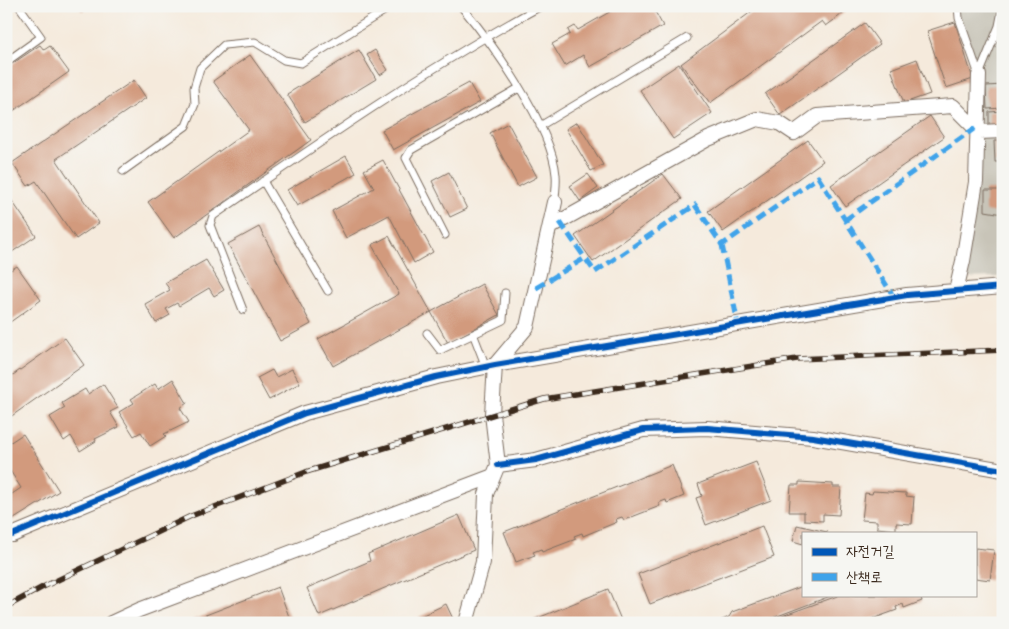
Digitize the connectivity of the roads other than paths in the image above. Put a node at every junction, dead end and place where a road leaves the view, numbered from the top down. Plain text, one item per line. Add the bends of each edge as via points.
1 (19, 6) edge
2 (392, 6) edge
3 (460, 6) edge
4 (541, 6) edge
5 (958, 6) edge
6 (1003, 6) edge
7 (486, 36) junction
8 (687, 38) dead end
9 (6, 62) edge
10 (979, 75) junction
11 (519, 88) junction
12 (540, 126) junction
13 (1003, 131) edge
14 (979, 132) junction
15 (123, 171) dead end
16 (264, 181) junction
17 (555, 202) joint
18 (550, 227) junction
19 (445, 235) dead end
20 (1003, 287) edge
21 (328, 291) dead end
22 (956, 291) junction
23 (505, 292) dead end
24 (243, 310) dead end
25 (427, 333) dead end
26 (474, 336) junction
27 (490, 366) junction
28 (496, 470) junction
29 (1003, 470) edge
30 (6, 535) edge
31 (110, 623) edge
32 (466, 623) edge

1 - 9 lane via 41,37
2 - 15 lane via 301,63 284,60 255,42 224,45 200,68 194,88 195,104 186,126
3 - 7 lane
4 - 7 lane
5 - 10 lane
6 - 10 lane via 999,26
7 - 11 lane
7 - 16 lane
8 - 12 lane
10 - 14 street
11 - 12 lane
11 - 19 lane via 411,150 406,158
12 - 17 lane via 556,175
13 - 14 street
14 - 18 street via 953,106 817,116 794,133 779,123 757,119 708,139
14 - 22 street via 976,182
16 - 21 lane
16 - 24 lane via 213,216 210,225
17 - 18 street
18 - 27 street via 527,327
20 - 22 street
22 - 27 street via 907,295
23 - 26 lane via 503,320
25 - 26 lane via 440,350
26 - 27 lane
27 - 28 street
27 - 30 street via 436,377 305,413 131,488
28 - 29 street via 643,430 707,428 813,437
28 - 31 street
28 - 32 street via 486,494 482,562

